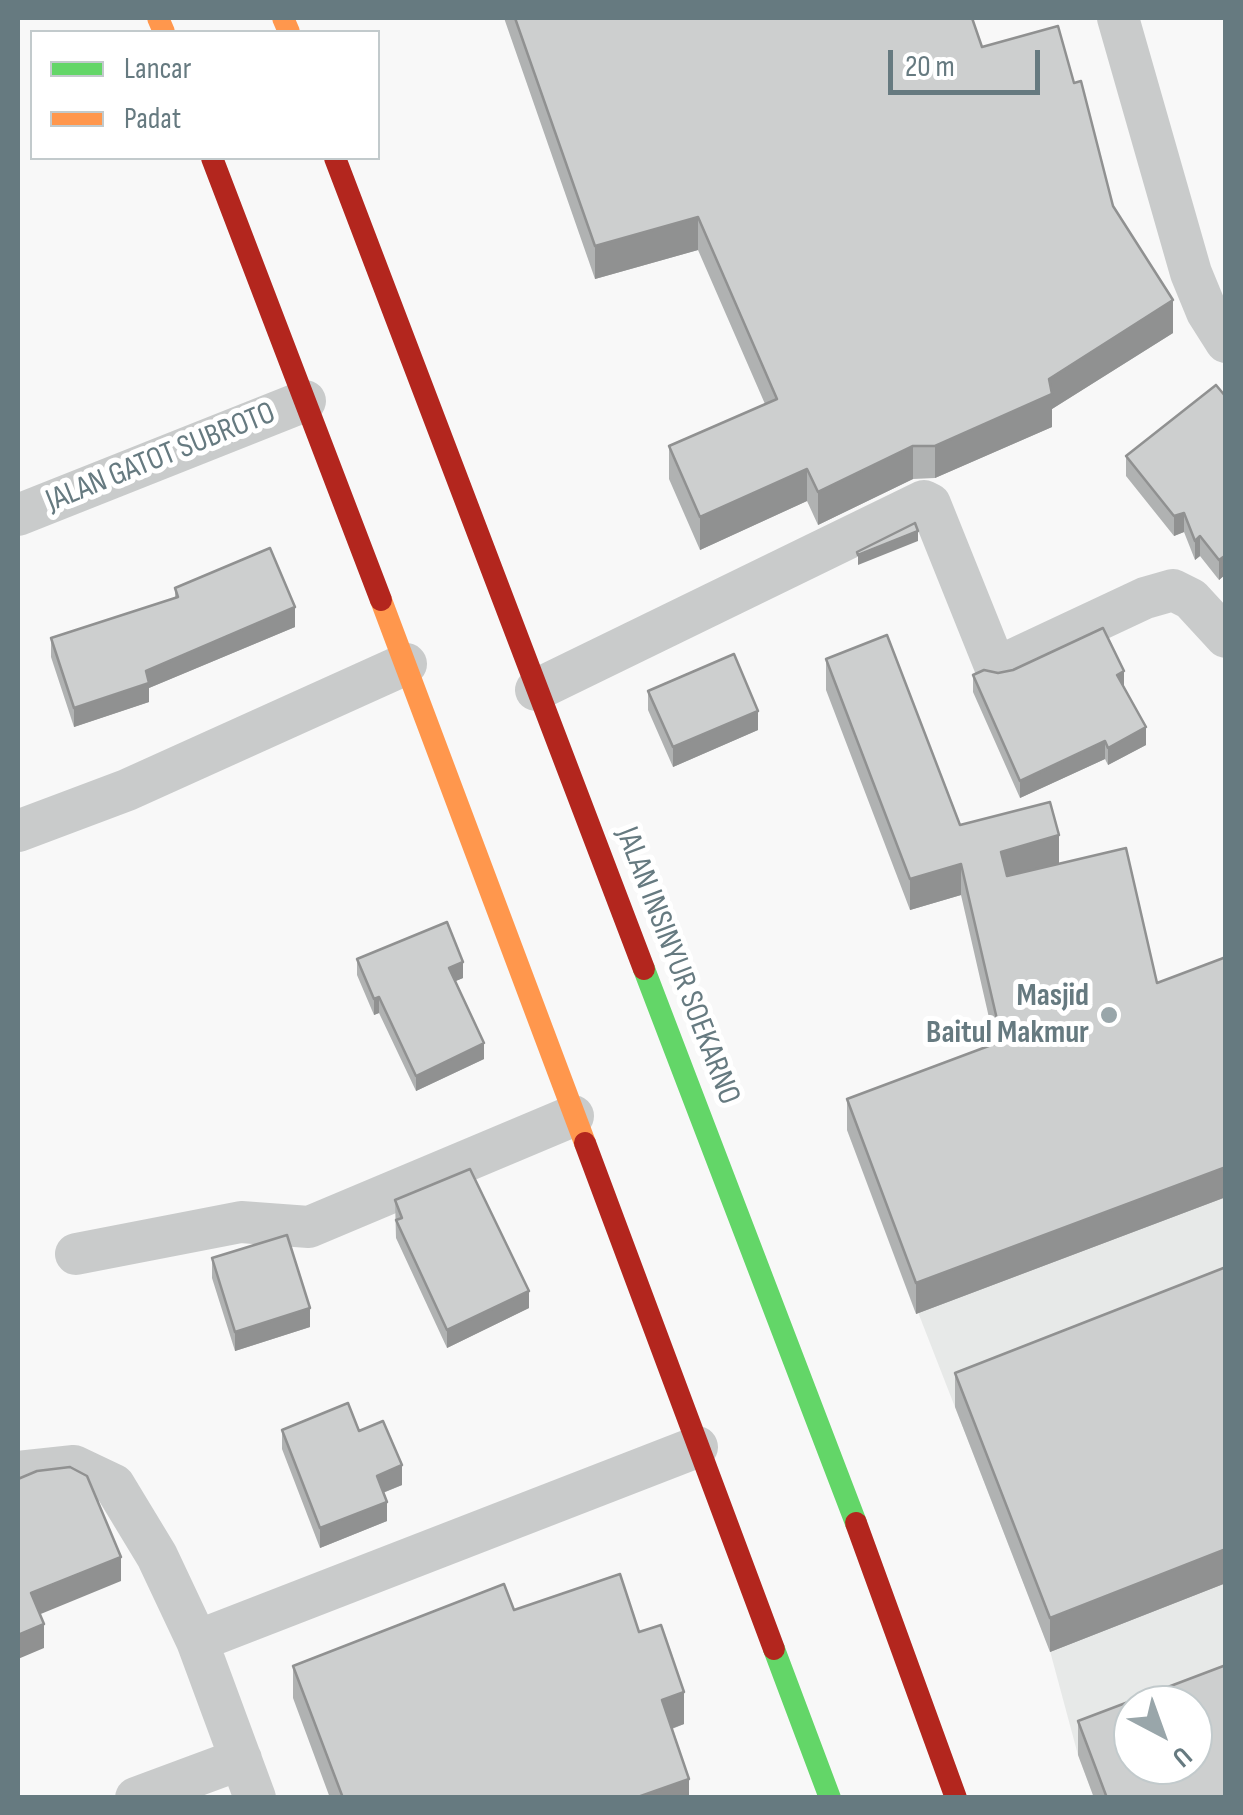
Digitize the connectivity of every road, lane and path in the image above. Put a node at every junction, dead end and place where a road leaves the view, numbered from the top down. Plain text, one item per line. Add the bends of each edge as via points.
1 (1118, 18) edge
2 (213, 160) edge
3 (336, 160) edge
4 (1226, 342) edge
5 (306, 400) junction
6 (18, 515) edge
7 (1226, 637) edge
8 (406, 664) junction
9 (536, 690) junction
10 (18, 831) edge
11 (573, 1116) junction
12 (76, 1254) dead end
13 (696, 1447) junction
14 (18, 1472) edge
15 (197, 1641) junction
16 (248, 1778) edge
17 (136, 1798) edge
18 (830, 1798) edge
19 (956, 1798) edge

1 - 4 street via 1191,272
2 - 5 main road
3 - 9 main road, JALAN INSINYUR SOEKARNO
5 - 6 street, JALAN GATOT SUBROTO
5 - 8 main road
7 - 9 street via 1191,599 1173,590 995,666 924,501
8 - 10 street via 127,790
8 - 11 main road
9 - 19 main road, JALAN INSINYUR SOEKARNO via 814,1408
11 - 12 street via 309,1227 240,1222
11 - 13 main road
13 - 15 street
13 - 18 main road
14 - 15 street via 74,1466 114,1485
15 - 16 street
16 - 17 street

